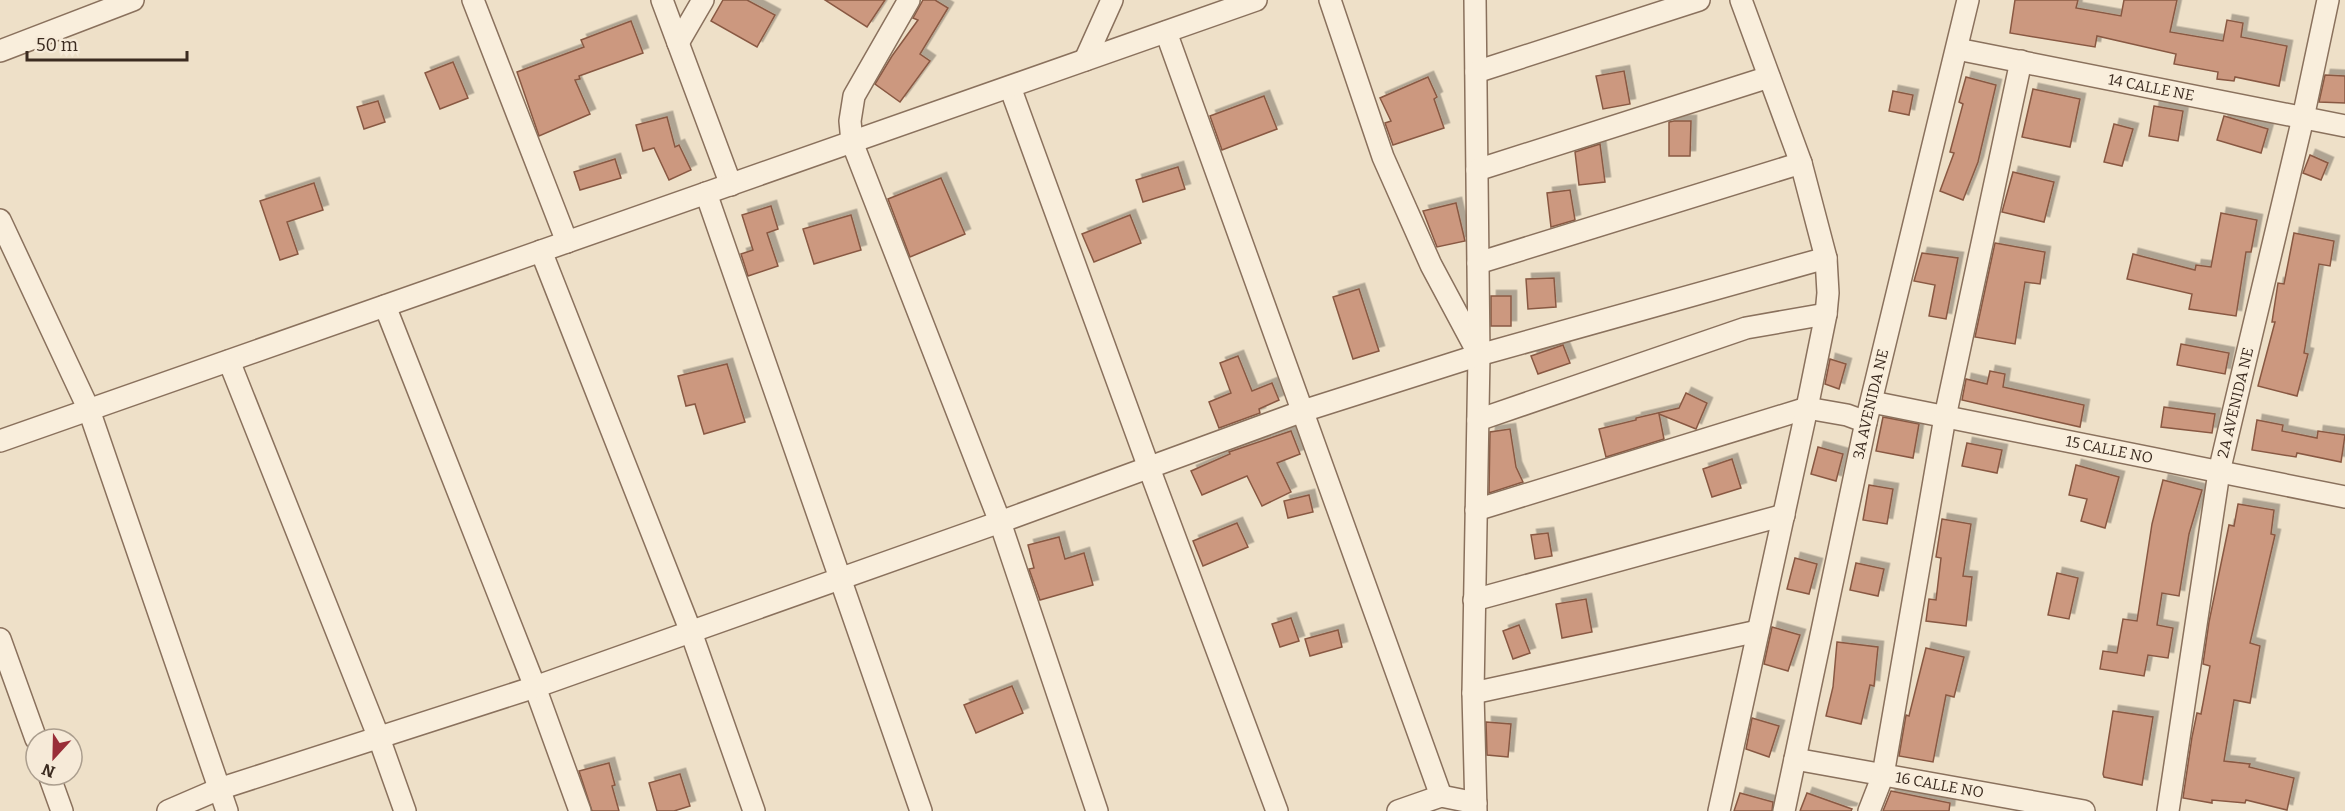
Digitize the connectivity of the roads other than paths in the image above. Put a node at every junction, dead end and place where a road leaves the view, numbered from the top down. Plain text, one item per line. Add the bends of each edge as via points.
1 (133, 0) edge
2 (473, 0) edge
3 (662, 0) edge
4 (703, 0) edge
5 (909, 0) edge
6 (1256, 0) edge
7 (1330, 0) edge
8 (1475, 0) edge
9 (1699, 0) edge
10 (1741, 0) edge
11 (1968, 0) edge
12 (2328, 0) edge
13 (1104, 3) edge
14 (1166, 32) junction
15 (678, 43) junction
16 (1957, 49) junction
17 (0, 51) edge
18 (1085, 60) junction
19 (2021, 61) junction
20 (1476, 72) junction
21 (1769, 77) junction
22 (1010, 87) junction
23 (2303, 118) junction
24 (2345, 126) edge
25 (852, 142) junction
26 (1801, 163) junction
27 (1477, 170) junction
28 (731, 185) junction
29 (706, 193) junction
30 (0, 220) edge
31 (567, 242) junction
32 (542, 251) junction
33 (1826, 258) junction
34 (1478, 263) junction
35 (385, 306) junction
36 (1826, 314) junction
37 (1479, 355) junction
38 (230, 361) junction
39 (1807, 408) junction
40 (89, 410) junction
41 (1303, 411) junction
42 (1869, 412) junction
43 (1945, 417) junction
44 (1478, 420) junction
45 (0, 441) edge
46 (1149, 468) junction
47 (2219, 472) junction
48 (2345, 497) edge
49 (1476, 510) junction
50 (1784, 515) junction
51 (1000, 522) junction
52 (842, 579) junction
53 (1474, 600) junction
54 (1758, 631) junction
55 (691, 632) junction
56 (0, 639) edge
57 (535, 687) junction
58 (1473, 693) junction
59 (32, 727) edge
60 (378, 738) junction
61 (1795, 759) junction
62 (1883, 775) junction
63 (53, 787) edge
64 (219, 789) junction
65 (1442, 796) junction
66 (1476, 807) edge
67 (62, 811) edge
68 (168, 811) edge
69 (227, 811) edge
70 (405, 811) edge
71 (580, 811) edge
72 (754, 811) edge
73 (921, 811) edge
74 (1097, 811) edge
75 (1277, 811) edge
76 (1398, 811) edge
77 (1719, 811) edge
78 (1784, 811) edge
79 (1869, 811) edge
80 (2084, 811) edge
81 (2168, 811) edge

1 - 17 street
2 - 31 street
3 - 15 street
4 - 15 street
5 - 25 street via 854,96
6 - 14 street
7 - 37 street via 1383,157 1431,266
8 - 20 street
9 - 20 street
10 - 21 street
11 - 16 street, 3A AVENIDA NE
12 - 23 street, 2A AVENIDA NE
13 - 18 street
14 - 18 street
14 - 41 street
15 - 28 street
16 - 19 street, 14 CALLE NE
16 - 42 street, 3A AVENIDA NE
18 - 22 street
19 - 23 street, 14 CALLE NE
19 - 43 street
20 - 27 street
21 - 26 street
21 - 27 street
22 - 25 street
22 - 46 street
23 - 24 street, 14 CALLE NE
23 - 47 street, 2A AVENIDA NE
25 - 28 street
25 - 51 street
26 - 33 street
26 - 34 street
27 - 34 street
28 - 29 street
29 - 31 street
29 - 52 street
30 - 40 street
31 - 32 street
32 - 35 street
32 - 55 street
33 - 36 street
33 - 37 street
34 - 37 street
35 - 38 street
35 - 57 street
36 - 39 street
36 - 44 street via 1746,328
37 - 41 street
37 - 44 street
38 - 40 street
38 - 60 street
39 - 42 street, 15 CALLE NO via 1847,415
39 - 49 street
39 - 50 street
40 - 45 street
40 - 64 street
41 - 46 street
41 - 65 street
42 - 43 street, 15 CALLE NO
42 - 61 street, 3A AVENIDA NE
43 - 47 street, 15 CALLE NO
43 - 62 street
44 - 49 street
46 - 51 street
46 - 75 street
47 - 48 street, 15 CALLE NO
47 - 81 street, 2A AVENIDA NE
49 - 53 street
50 - 53 street
50 - 54 street
51 - 52 street
51 - 74 street
52 - 55 street
52 - 73 street
53 - 58 street
54 - 58 street
54 - 77 street
55 - 57 street
55 - 72 street
56 - 59 street
57 - 60 street
57 - 71 street
58 - 66 street
60 - 64 street
60 - 70 street
61 - 62 street, 16 CALLE NO
61 - 78 street, 3A AVENIDA NE
62 - 79 street
62 - 80 street, 16 CALLE NO
63 - 67 street
64 - 68 street
64 - 69 street
65 - 66 street
65 - 76 street

